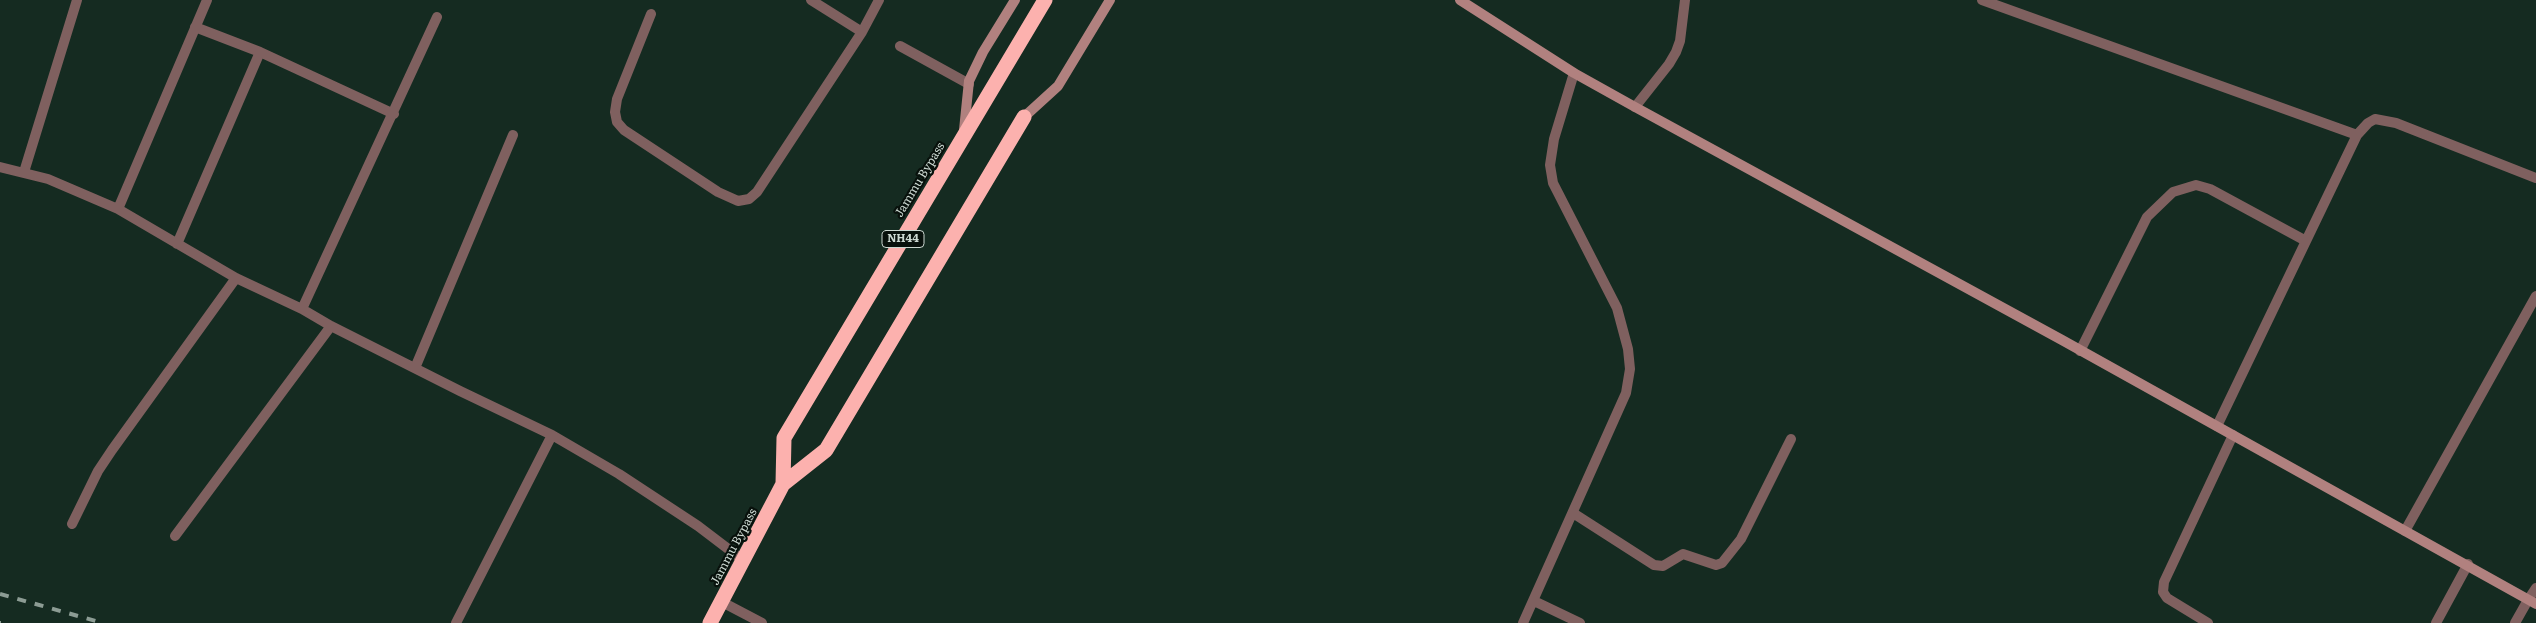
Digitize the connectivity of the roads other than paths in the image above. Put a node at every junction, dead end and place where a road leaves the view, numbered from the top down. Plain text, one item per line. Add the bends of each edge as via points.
1 (77, 0) edge
2 (207, 0) edge
3 (811, 0) edge
4 (878, 0) edge
5 (1015, 0) edge
6 (1045, 0) edge
7 (1110, 0) edge
8 (1460, 0) edge
9 (1685, 0) edge
10 (1982, 0) edge
11 (651, 14) dead end
12 (437, 17) dead end
13 (195, 27) junction
14 (862, 32) junction
15 (900, 46) dead end
16 (260, 52) junction
17 (1574, 73) junction
18 (969, 84) junction
19 (1634, 107) junction
20 (394, 114) junction
21 (1024, 116) joint
22 (2357, 134) junction
23 (513, 135) dead end
24 (964, 136) junction
25 (0, 168) edge
26 (24, 172) junction
27 (2536, 178) edge
28 (118, 209) junction
29 (2306, 241) junction
30 (177, 244) junction
31 (236, 278) junction
32 (2536, 296) edge
33 (302, 309) junction
34 (331, 326) junction
35 (2080, 351) junction
36 (415, 368) junction
37 (2217, 426) junction
38 (552, 434) junction
39 (2233, 435) junction
40 (1791, 439) dead end
41 (783, 484) junction
42 (1573, 513) junction
43 (72, 524) dead end
44 (2405, 531) junction
45 (175, 536) dead end
46 (744, 561) junction
47 (2468, 564) junction
48 (2536, 588) edge
49 (1534, 600) junction
50 (722, 602) junction
51 (2532, 602) edge
52 (456, 623) edge
53 (710, 623) edge
54 (762, 623) edge
55 (1523, 623) edge
56 (1580, 623) edge
57 (2208, 623) edge
58 (2436, 623) edge
59 (2515, 623) edge

1 - 26 street
2 - 13 street
3 - 14 street
4 - 14 street
5 - 18 main road via 983,52
6 - 24 highway, Jammu Bypass / NH44
7 - 21 main road via 1058,86
8 - 17 main road
9 - 19 street via 1676,52
10 - 22 street
11 - 14 street via 617,99 617,122 624,130 718,192 738,201 749,199 757,192
12 - 20 street
13 - 16 street
13 - 28 street
15 - 18 street
16 - 20 street
16 - 30 street
17 - 19 main road
17 - 42 street via 1554,139 1550,165 1553,182 1617,308 1630,369 1626,393
18 - 24 main road
19 - 35 main road
20 - 33 street
21 - 41 highway, Jammu Bypass / NH44 via 826,450
22 - 27 street via 2375,119 2384,119
22 - 29 street
23 - 36 street
24 - 41 highway, Jammu Bypass / NH44 via 784,438
25 - 26 street
26 - 28 street
28 - 30 street
29 - 35 street via 2210,189 2196,185 2173,192 2147,217
29 - 37 street
30 - 31 street
31 - 33 street
31 - 43 street via 112,450
32 - 44 street
33 - 34 street
34 - 36 street
34 - 45 street
35 - 37 main road
36 - 38 street
37 - 39 main road
38 - 46 street via 698,526
38 - 52 street
39 - 44 main road
39 - 57 street via 2164,582 2163,592 2167,598
40 - 42 street via 1741,539 1722,563 1716,565 1683,554 1663,566 1654,565
41 - 46 highway, Jammu Bypass / NH44
42 - 49 street
44 - 47 main road
46 - 50 highway, Jammu Bypass / NH44
47 - 51 main road
47 - 58 street
48 - 51 street
49 - 55 street
49 - 56 street
50 - 53 highway, Jammu Bypass / NH44
50 - 54 street
51 - 59 street

